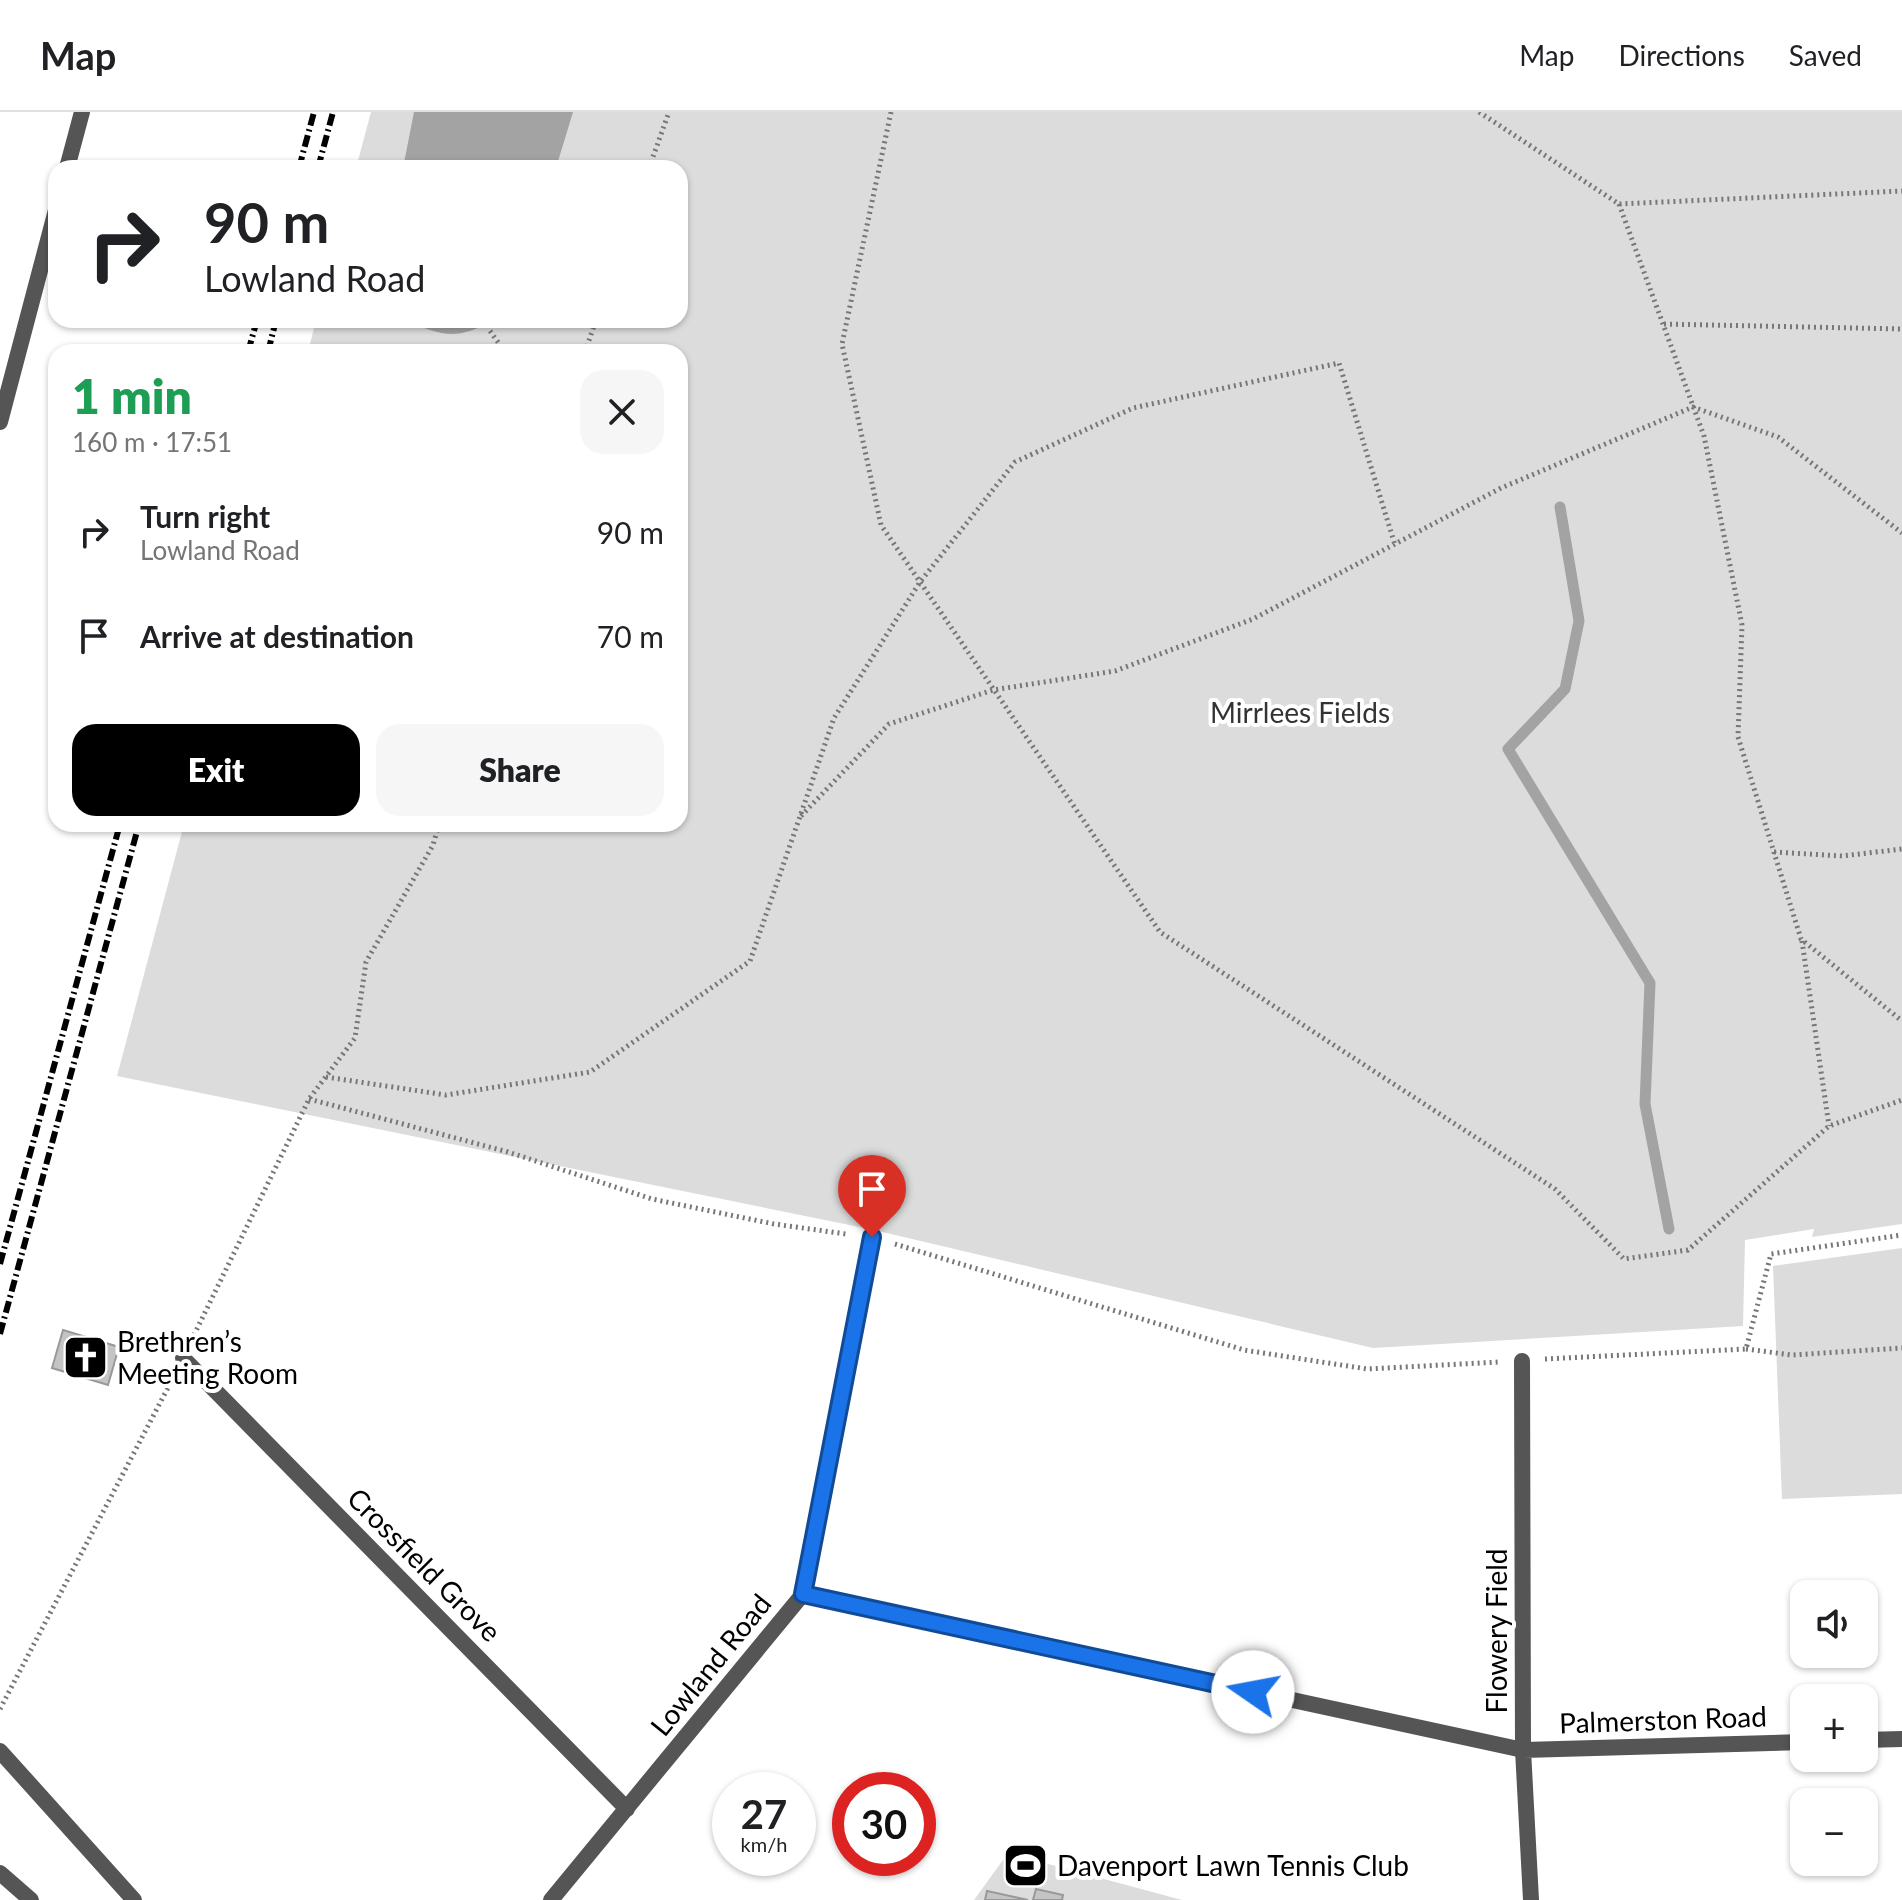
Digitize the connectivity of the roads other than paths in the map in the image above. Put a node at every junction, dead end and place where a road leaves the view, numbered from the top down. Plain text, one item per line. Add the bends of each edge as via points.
1 (82, 112) edge
2 (69, 160) edge
3 (48, 240) edge
4 (0, 422) edge
5 (872, 1237) road end
6 (183, 1358) road end
7 (1522, 1361) road end
8 (803, 1594) junction
9 (1902, 1739) edge
10 (1878, 1740) edge
11 (1790, 1742) edge
12 (1523, 1750) junction
13 (0, 1751) edge
14 (627, 1809) junction
15 (0, 1873) edge
16 (31, 1900) edge
17 (134, 1900) edge
18 (551, 1900) edge
19 (1531, 1900) edge

1 - 2 street
3 - 4 street
5 - 8 street, Lowland Road
6 - 14 street, Crossfield Grove
7 - 12 street, Flowery Field
8 - 12 street, Palmerston Road
8 - 14 street, Lowland Road
9 - 10 street
11 - 12 street, Palmerston Road
12 - 19 street, Flowery Field
13 - 17 street
14 - 18 street, Lowland Road
15 - 16 street

